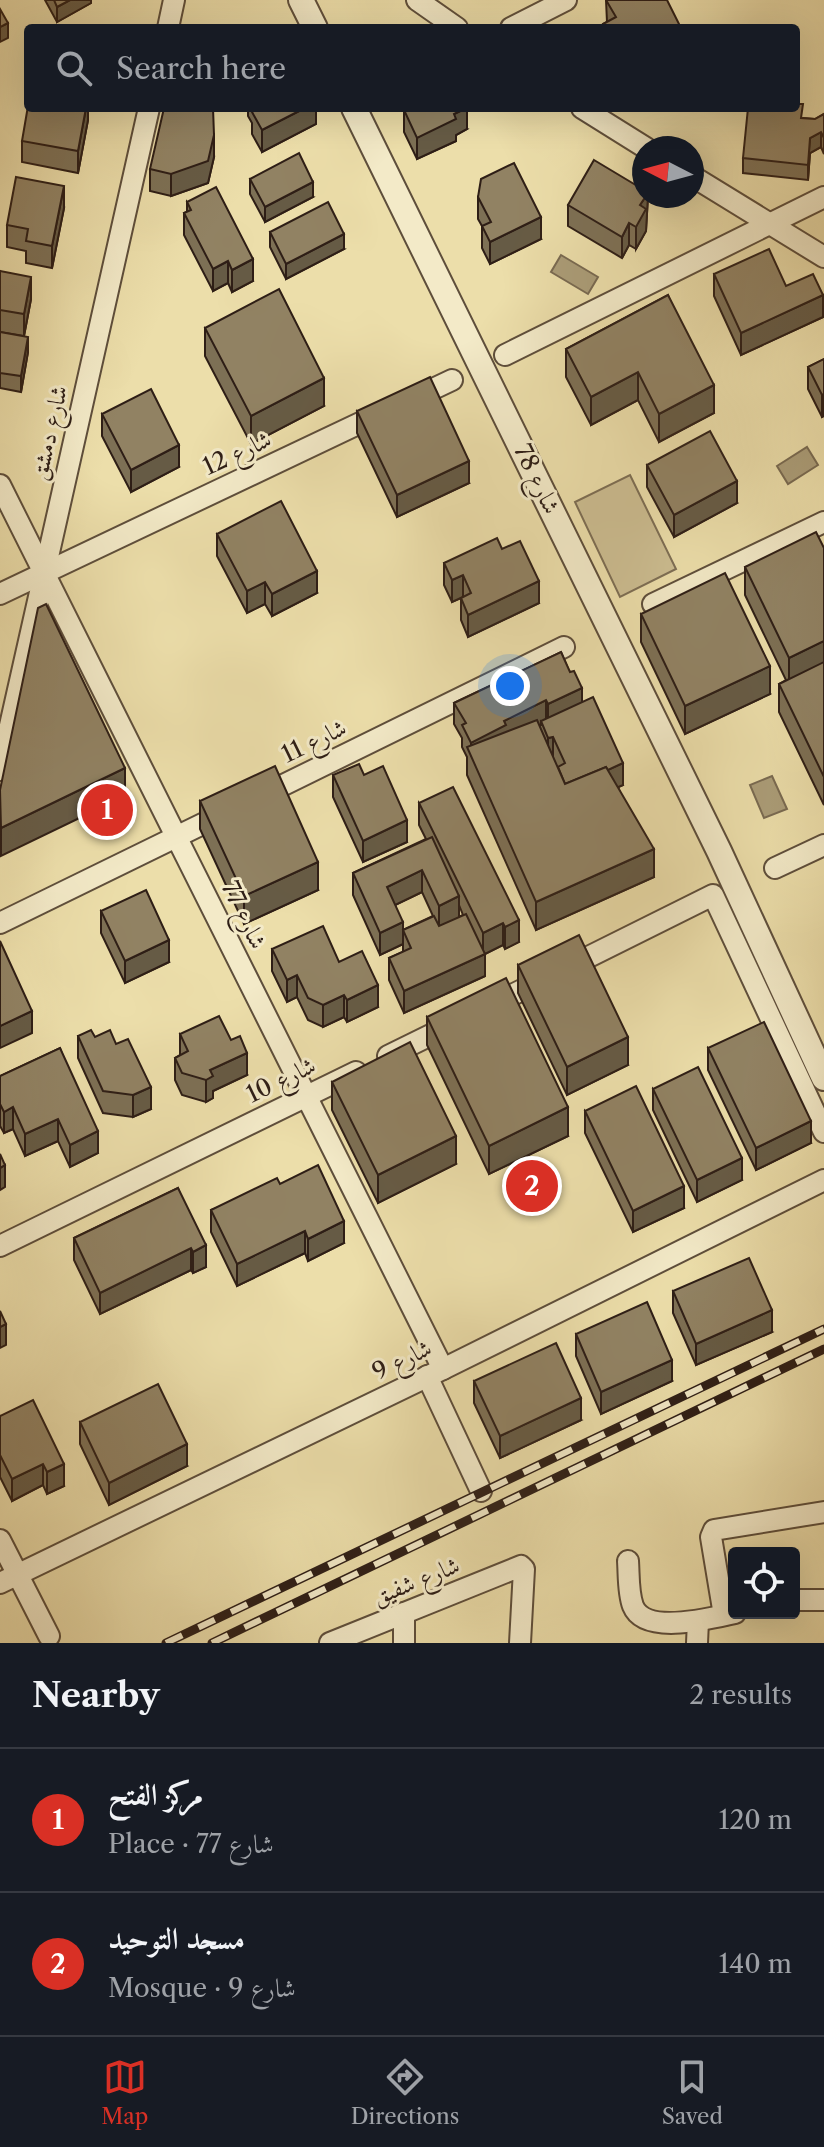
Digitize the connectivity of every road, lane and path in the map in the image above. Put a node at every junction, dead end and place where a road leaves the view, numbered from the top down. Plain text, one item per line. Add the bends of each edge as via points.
1 (174, 0) edge
2 (301, 0) edge
3 (417, 0) edge
4 (566, 0) edge
5 (169, 24) edge
6 (313, 24) edge
7 (451, 24) edge
8 (519, 24) edge
9 (148, 112) edge
10 (356, 112) edge
11 (588, 112) edge
12 (632, 139) edge
13 (704, 184) edge
14 (824, 197) edge
15 (769, 225) junction
16 (824, 257) edge
17 (505, 355) dead end
18 (452, 380) dead end
19 (0, 485) edge
20 (824, 522) edge
21 (43, 574) junction
22 (0, 594) edge
23 (653, 604) edge
24 (564, 647) dead end
25 (0, 770) edge
26 (176, 837) junction
27 (824, 845) edge
28 (775, 868) dead end
29 (0, 923) edge
30 (824, 1078) edge
31 (306, 1097) junction
32 (824, 1132) edge
33 (824, 1180) edge
34 (0, 1246) edge
35 (435, 1372) junction
36 (481, 1491) dead end
37 (824, 1512) edge
38 (0, 1540) edge
39 (628, 1561) dead end
40 (9, 1578) edge
41 (800, 1600) edge
42 (824, 1600) edge
43 (728, 1610) edge
44 (404, 1613) junction
45 (728, 1614) edge
46 (698, 1621) junction
47 (49, 1636) dead end
48 (330, 1643) edge
49 (404, 1643) edge
50 (520, 1643) edge
51 (697, 1643) edge

1 - 5 street
2 - 6 street
3 - 7 street
4 - 8 street
9 - 21 street, شارع دمشق
10 - 30 street, شارع 78 via 719,851
11 - 12 street
13 - 15 street
14 - 15 street
15 - 16 street
15 - 17 street
18 - 21 street, شارع 12
19 - 21 street, شارع 77
20 - 23 street
21 - 22 street, شارع 12
21 - 25 street, شارع دمشق
21 - 26 street, شارع 77
24 - 26 street, شارع 11
26 - 29 street, شارع 11
26 - 31 street, شارع 77
27 - 28 street
31 - 32 street, شارع 10 via 713,895
31 - 34 street, شارع 10
31 - 35 street, شارع 77
33 - 35 street, شارع 9
35 - 36 street, شارع 77
35 - 40 street, شارع 9
37 - 43 street via 718,1528 711,1534
38 - 40 street
39 - 46 street via 632,1603 642,1617
40 - 47 street
41 - 42 street
44 - 48 street, شارع شفيق
44 - 49 street
44 - 50 street, شارع شفيق via 520,1566
45 - 46 street
46 - 51 street

